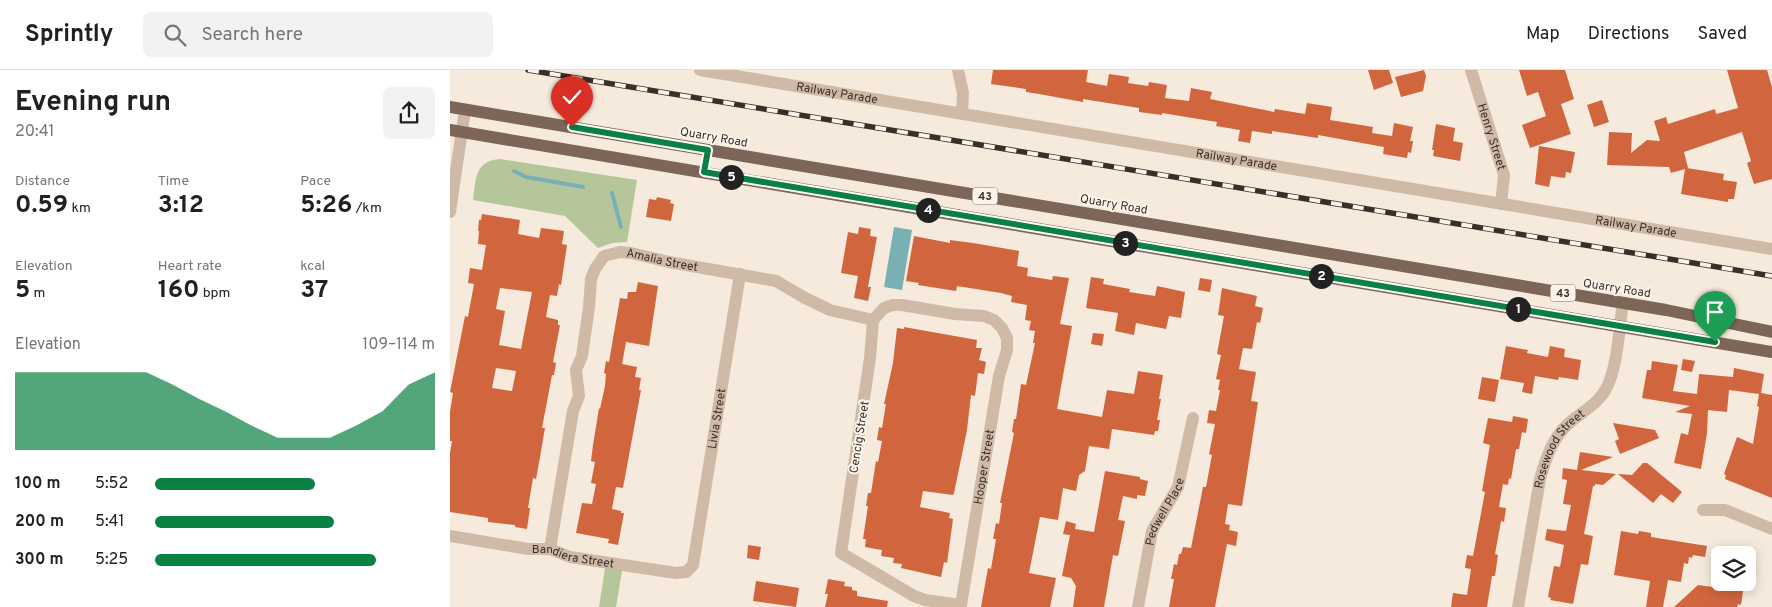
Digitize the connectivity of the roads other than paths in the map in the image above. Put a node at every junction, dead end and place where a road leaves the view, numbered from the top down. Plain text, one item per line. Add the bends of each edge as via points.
1 (700, 70) edge
2 (958, 70) edge
3 (1471, 70) edge
4 (450, 107) edge
5 (466, 110) junction
6 (962, 114) junction
7 (456, 131) edge
8 (708, 150) junction
9 (704, 172) junction
10 (1502, 204) junction
11 (450, 212) edge
12 (1772, 249) edge
13 (740, 274) junction
14 (1623, 303) junction
15 (873, 320) junction
16 (1620, 326) junction
17 (1772, 332) edge
18 (1772, 352) edge
19 (1194, 418) dead end
20 (1703, 510) dead end
21 (1772, 529) edge
22 (450, 536) edge
23 (550, 549) junction
24 (693, 565) joint
25 (961, 606) edge
26 (1138, 607) edge
27 (1518, 607) edge

1 - 6 street, Railway Parade
2 - 6 street via 964,93
3 - 10 street, Henry Street via 1504,175
4 - 5 main road, Quarry Road / 43
5 - 7 street
5 - 8 main road, Quarry Road / 43
6 - 10 street, Railway Parade
7 - 9 main road, 43
7 - 11 street
8 - 9 main road
8 - 14 main road, Quarry Road / 43
9 - 16 main road, 43
10 - 12 street, Railway Parade
13 - 15 street, Amalia Street via 776,281 830,310
13 - 23 street, Amalia Street via 620,252 604,256 595,269 582,356 576,370 579,396 573,411
13 - 24 street, Livia Street
14 - 16 street, Rosewood Street
14 - 17 main road, Quarry Road / 43
15 - 25 street, Cencig Street via 841,554 914,596
15 - 25 street, Hooper Street via 884,308 893,305 984,316 994,320 1007,338
16 - 18 main road, 43
16 - 27 street, Rosewood Street via 1606,388 1596,402 1563,430 1546,458
19 - 26 street, Pedwell Place via 1178,487 1152,531
20 - 21 street via 1725,510
22 - 23 street, Bandiera Street via 528,549
23 - 24 street, Bandiera Street via 570,556 676,573 686,572

